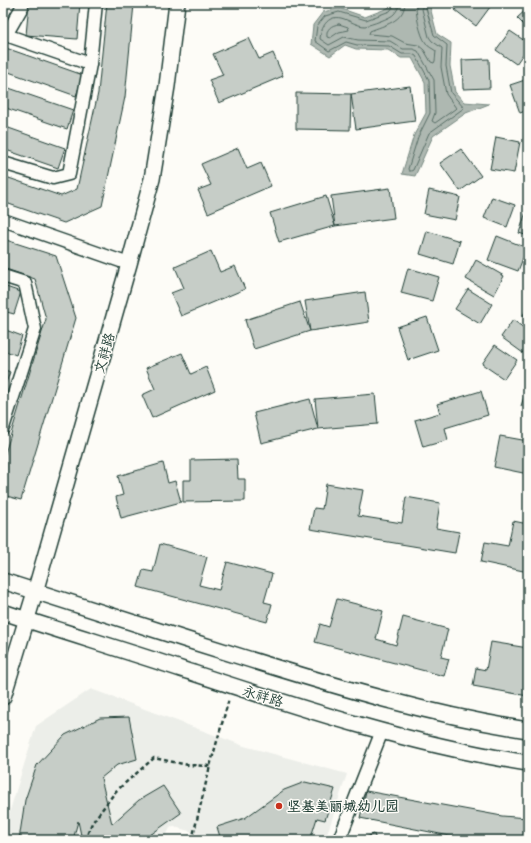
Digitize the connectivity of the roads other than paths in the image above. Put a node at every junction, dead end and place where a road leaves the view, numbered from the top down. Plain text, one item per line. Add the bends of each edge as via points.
1 (21, 3) edge
2 (96, 3) edge
3 (177, 3) edge
4 (4, 34) edge
5 (90, 64) junction
6 (3, 163) edge
7 (3, 220) edge
8 (129, 264) junction
9 (3, 276) edge
10 (3, 428) edge
11 (3, 581) edge
12 (35, 592) junction
13 (3, 612) edge
14 (26, 620) junction
15 (3, 697) edge
16 (528, 730) edge
17 (382, 731) junction
18 (528, 763) edge
19 (339, 840) edge

1 - 4 street via 22,7
2 - 5 street
3 - 8 street, 文祥路 via 152,179
4 - 5 street
5 - 6 street via 69,174 53,178
7 - 8 street
8 - 12 street, 文祥路
9 - 10 street via 25,283 34,329
11 - 12 street
12 - 14 street, 文祥路
12 - 16 street via 399,704
13 - 14 street, 永祥路
14 - 15 street, 文祥路
14 - 17 street, 永祥路
17 - 18 street, 永祥路 via 458,750
17 - 19 street

